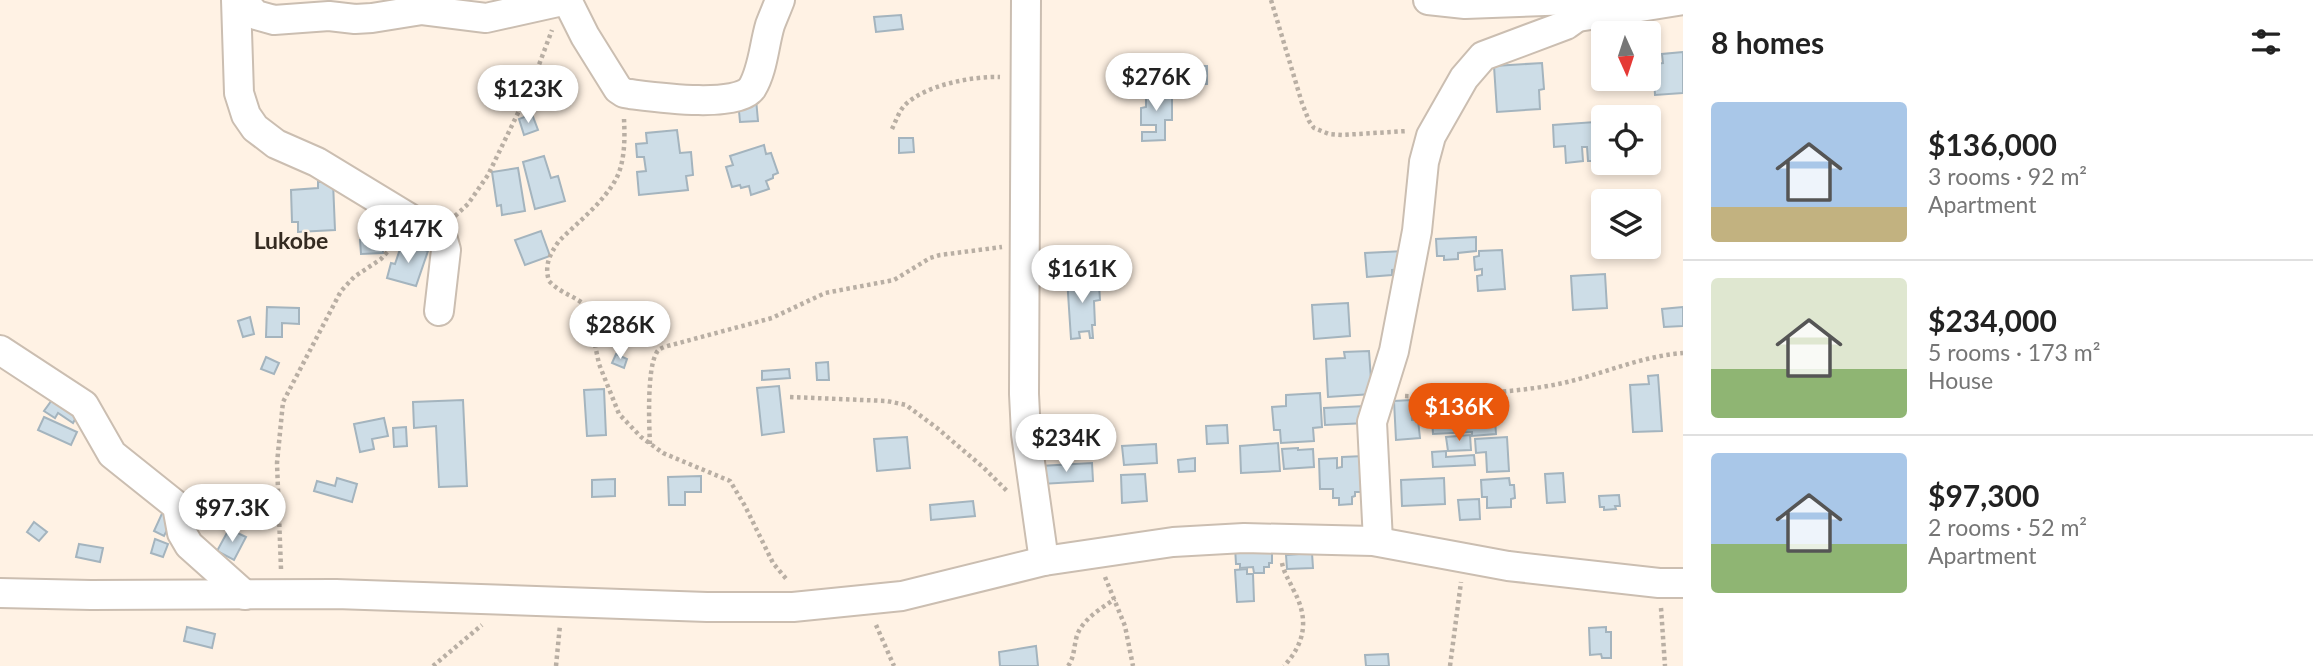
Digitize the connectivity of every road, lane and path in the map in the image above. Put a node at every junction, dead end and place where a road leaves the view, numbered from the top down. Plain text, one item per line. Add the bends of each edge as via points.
1 (236, 0) edge
2 (242, 0) edge
3 (780, 0) edge
4 (1026, 0) edge
5 (1271, 0) edge
6 (1428, 0) edge
7 (1683, 0) edge
8 (569, 3) edge
9 (1580, 6) edge
10 (1026, 80) junction
11 (624, 93) junction
12 (892, 129) dead end
13 (1434, 129) junction
14 (417, 223) junction
15 (1024, 244) junction
16 (439, 311) dead end
17 (0, 350) edge
18 (1683, 353) edge
19 (1380, 395) junction
20 (790, 397) dead end
21 (650, 444) junction
22 (1038, 523) junction
23 (1278, 538) junction
24 (1378, 541) junction
25 (1096, 554) junction
26 (1452, 555) junction
27 (1044, 561) junction
28 (1671, 583) edge
29 (0, 593) edge
30 (245, 595) junction
31 (282, 595) junction
32 (1115, 599) junction
33 (513, 600) junction
34 (863, 600) junction
35 (562, 602) junction
36 (800, 606) junction
37 (433, 666) edge
38 (556, 666) edge
39 (894, 666) edge
40 (1068, 666) edge
41 (1133, 666) edge
42 (1284, 666) edge
43 (1450, 666) edge
44 (1665, 666) edge

1 - 14 street via 239,93 255,128
2 - 8 street via 256,15 274,20 372,18 422,10 486,18
3 - 11 street via 748,92 727,99 697,100
4 - 10 street
5 - 13 path via 1314,128 1342,135
6 - 9 street
7 - 9 street
8 - 11 street via 616,87
8 - 14 path via 551,32 531,86 481,187 452,219
9 - 13 street via 1555,30 1483,56 1464,78
10 - 12 path via 972,78 941,86 904,105
10 - 15 street
11 - 21 path via 625,140 616,178 559,241 546,271 552,285 587,307 599,363 619,414
13 - 19 street via 1424,162 1417,231 1394,351
14 - 16 street via 442,236 445,245
14 - 31 path via 341,291 283,402 277,463
15 - 21 path via 940,255 894,280 825,293 772,318 658,350 650,391
15 - 22 street via 1026,434
17 - 30 street via 84,405 112,454 177,506 189,545
18 - 19 path via 1538,387 1423,397
19 - 24 street via 1371,433
20 - 22 path via 906,405 985,468
21 - 36 path via 734,485
22 - 27 street
23 - 24 street
23 - 25 street via 1206,539
23 - 42 path via 1303,626 1301,642
24 - 26 street
25 - 27 street
25 - 32 path
26 - 28 street via 1508,566
26 - 43 path via 1461,582
27 - 34 street via 902,596
28 - 44 path
29 - 30 street
30 - 31 street
31 - 33 street
32 - 40 path via 1079,630
32 - 41 path
33 - 35 street
33 - 37 path
34 - 36 street
34 - 39 path
35 - 36 street
35 - 38 path

